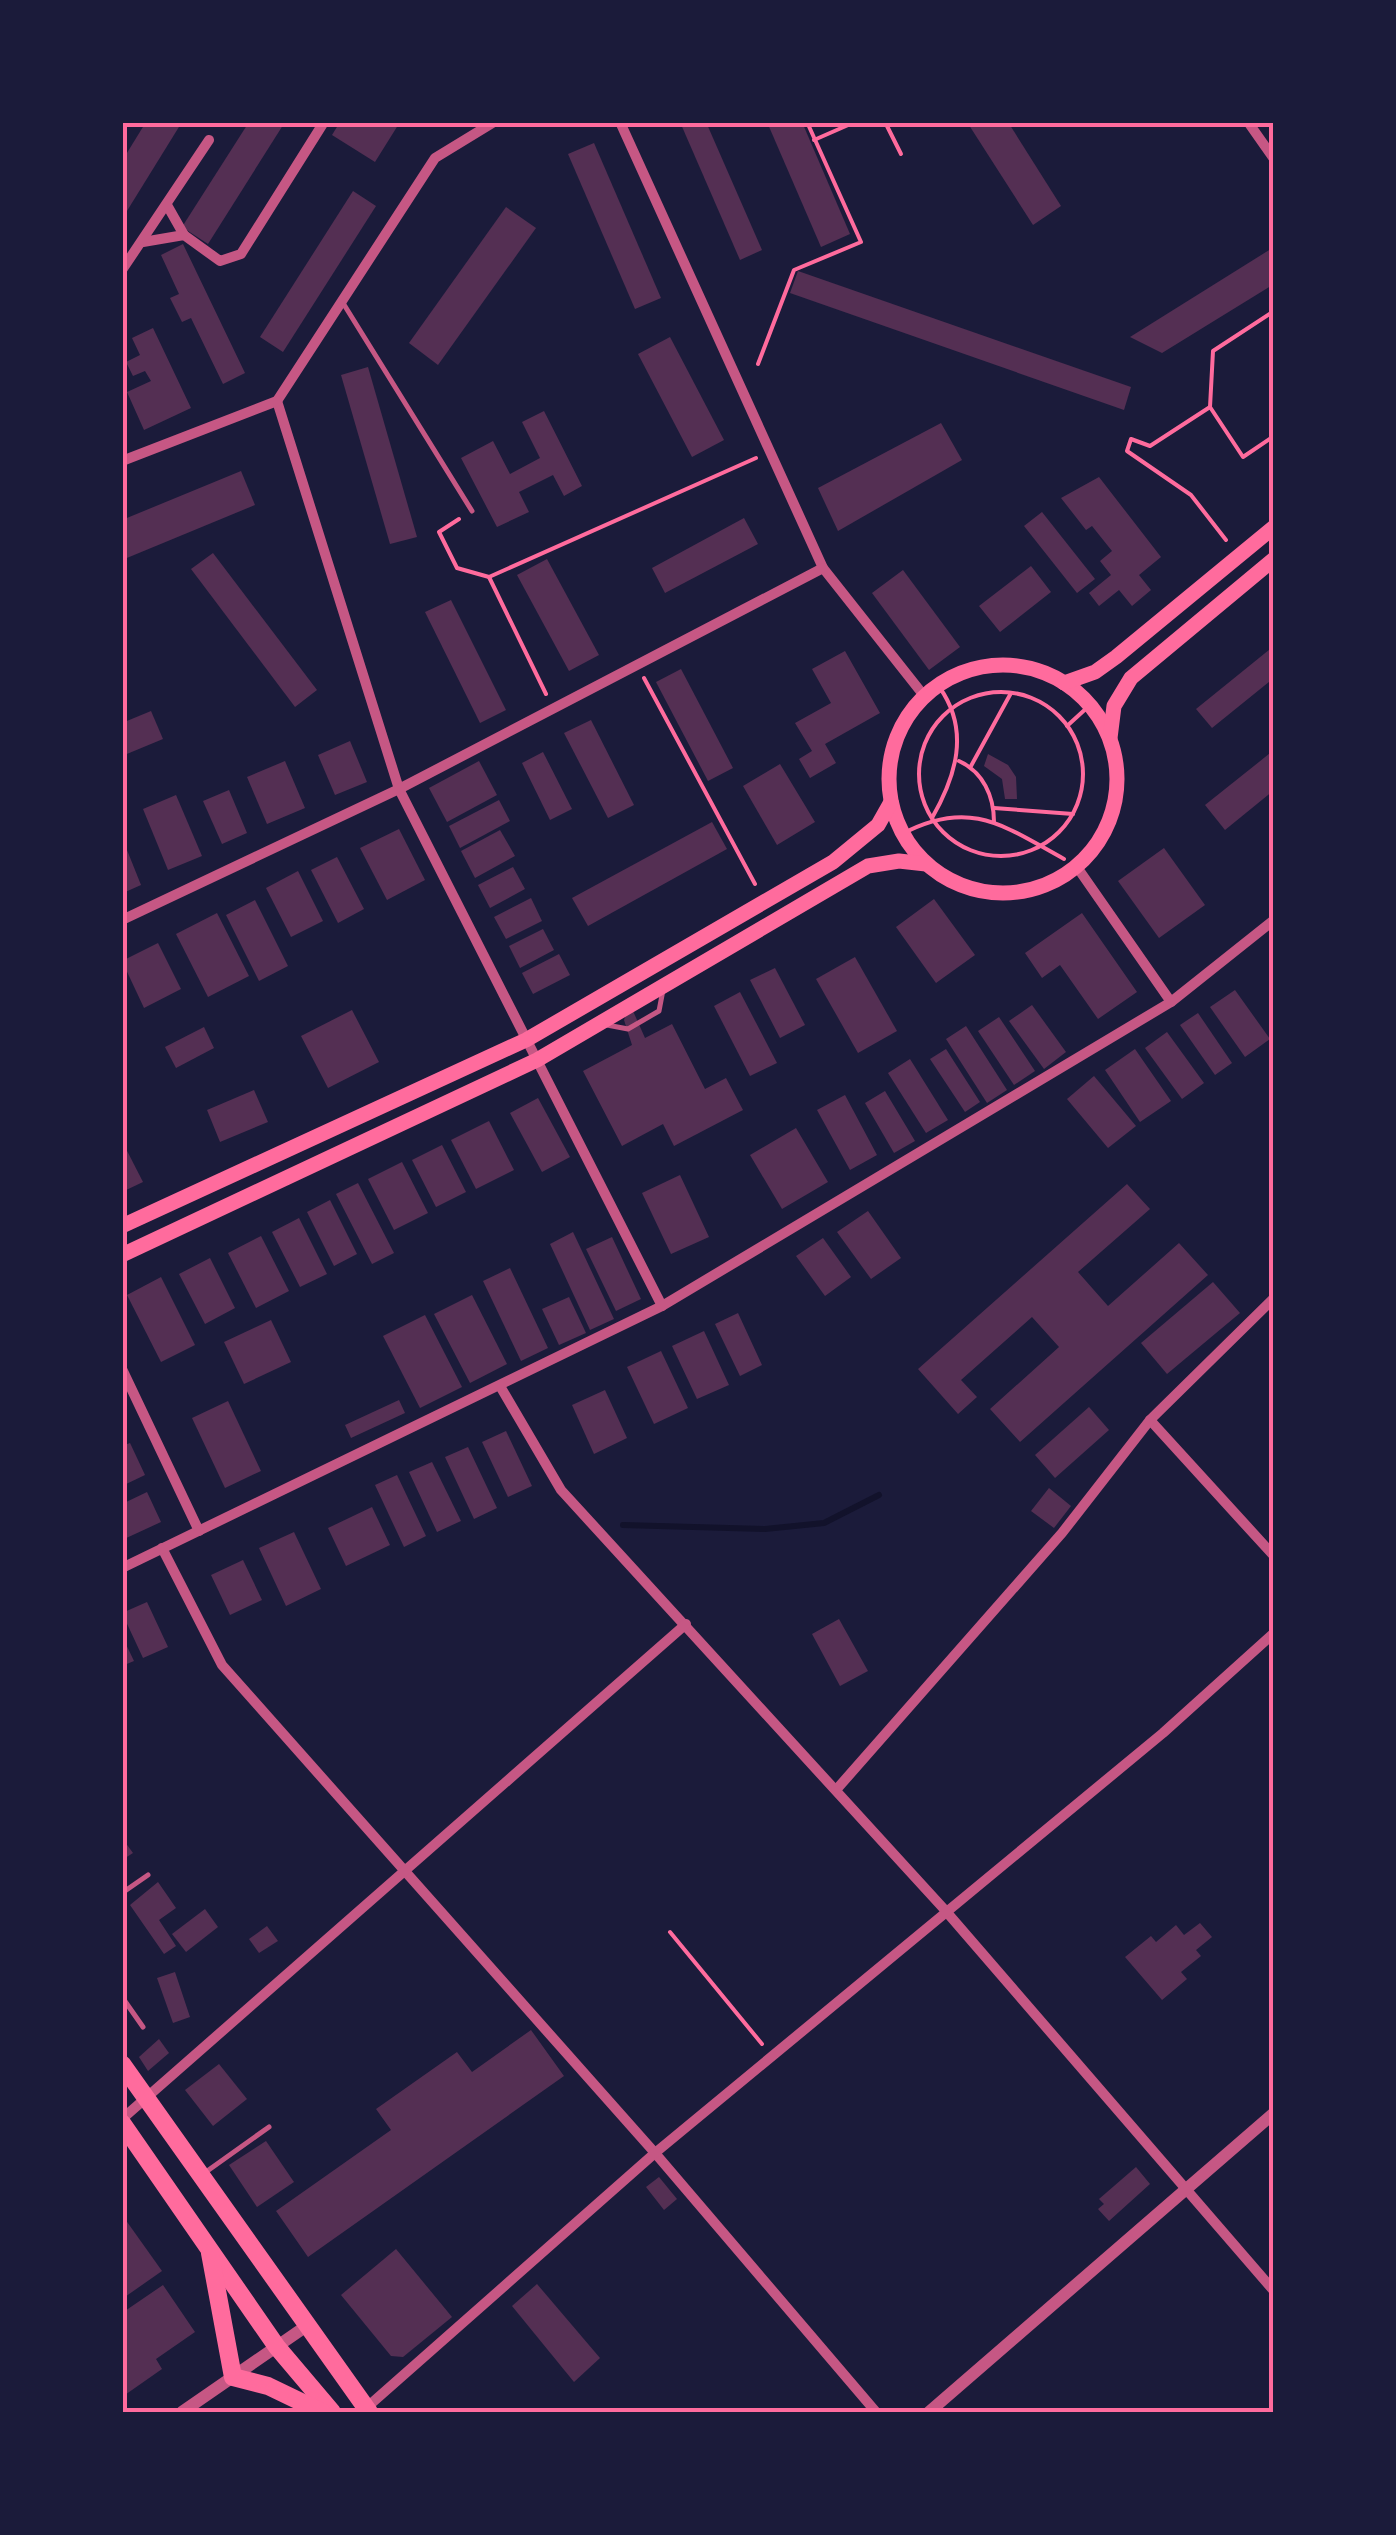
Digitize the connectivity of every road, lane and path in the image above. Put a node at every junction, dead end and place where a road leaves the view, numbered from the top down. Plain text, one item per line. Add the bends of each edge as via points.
1 (324, 122) edge
2 (494, 122) edge
3 (620, 122) edge
4 (806, 122) edge
5 (855, 122) edge
6 (885, 122) edge
7 (1248, 122) edge
8 (209, 140) dead end
9 (814, 140) junction
10 (901, 154) dead end
11 (1274, 160) edge
12 (166, 205) junction
13 (184, 235) junction
14 (142, 242) junction
15 (122, 270) edge
16 (341, 301) junction
17 (1274, 311) edge
18 (758, 364) dead end
19 (276, 402) junction
20 (1210, 407) junction
21 (1274, 436) edge
22 (770, 452) junction
23 (122, 460) edge
24 (472, 511) joint
25 (1274, 527) edge
26 (1238, 556) junction
27 (1274, 559) edge
28 (823, 568) junction
29 (489, 577) junction
30 (637, 665) junction
31 (1064, 683) junction
32 (932, 691) junction
33 (1011, 693) junction
34 (1090, 705) junction
35 (954, 707) junction
36 (553, 708) junction
37 (1066, 726) junction
38 (1110, 738) junction
39 (957, 760) junction
40 (972, 766) junction
41 (399, 789) junction
42 (891, 802) junction
43 (994, 808) junction
44 (1074, 814) junction
45 (932, 818) junction
46 (994, 822) junction
47 (902, 834) junction
48 (1041, 847) junction
49 (926, 864) junction
50 (1076, 866) junction
51 (748, 909) junction
52 (122, 920) edge
53 (1274, 920) edge
54 (1171, 1002) junction
55 (526, 1040) junction
56 (537, 1060) junction
57 (122, 1226) edge
58 (122, 1256) edge
59 (1274, 1298) edge
60 (662, 1306) junction
61 (122, 1369) edge
62 (500, 1386) junction
63 (1150, 1420) junction
64 (199, 1531) junction
65 (162, 1548) junction
66 (1274, 1556) edge
67 (122, 1568) edge
68 (686, 1624) junction
69 (1274, 1633) edge
70 (836, 1790) junction
71 (406, 1871) junction
72 (148, 1874) dead end
73 (122, 1893) edge
74 (944, 1910) junction
75 (670, 1932) dead end
76 (122, 1998) edge
77 (143, 2027) dead end
78 (771, 2055) junction
79 (122, 2064) edge
80 (146, 2098) junction
81 (1274, 2114) edge
82 (122, 2121) edge
83 (268, 2127) dead end
84 (655, 2154) junction
85 (200, 2176) junction
86 (1186, 2189) junction
87 (209, 2248) junction
88 (1274, 2291) edge
89 (306, 2327) junction
90 (277, 2347) junction
91 (233, 2377) junction
92 (365, 2411) edge
93 (182, 2412) edge
94 (322, 2412) edge
95 (332, 2412) edge
96 (876, 2412) edge
97 (929, 2412) edge

1 - 13 street via 241,254 220,261
2 - 16 street via 435,158
3 - 22 street
4 - 9 path
5 - 9 path
6 - 10 path
7 - 11 street
8 - 12 street
9 - 18 path via 861,242 794,270
12 - 13 street
12 - 14 street
13 - 14 street
14 - 15 street
16 - 19 street
16 - 24 lane
17 - 20 path via 1214,350
19 - 23 street
19 - 41 street
20 - 21 path via 1242,457
20 - 26 path via 1150,446 1130,439 1127,451 1191,496
22 - 28 street
22 - 29 path
24 - 29 path via 439,532 456,568
25 - 26 main road
26 - 31 main road via 1116,658
27 - 38 main road via 1131,678 1114,706
28 - 30 street
28 - 32 street
29 - 36 path
30 - 36 street
30 - 51 path via 756,884 738,893
31 - 32 main road via 1034,669 1001,665 968,670
31 - 34 main road
32 - 35 path
32 - 42 main road via 897,736
33 - 35 path via 981,695
33 - 37 path via 1052,710
33 - 40 path
34 - 37 path
34 - 38 main road
35 - 39 path
35 - 45 path via 924,746 920,783
36 - 41 street
37 - 44 path via 1083,769
38 - 50 main road via 1118,776 1113,814 1096,848
39 - 40 path
39 - 45 path
40 - 43 path
41 - 52 street
41 - 55 street
42 - 47 main road
42 - 51 main road via 858,845
43 - 44 path
43 - 46 path
44 - 48 path
45 - 46 path via 957,814
45 - 47 path
45 - 48 path via 969,850 1018,855
46 - 48 path
47 - 49 main road
48 - 50 path
49 - 50 main road via 958,885 995,894 1034,890
49 - 56 main road via 868,866
50 - 54 street
51 - 55 main road
53 - 54 street
54 - 60 street
55 - 56 street
55 - 57 main road
56 - 58 main road
56 - 60 street
59 - 63 street
60 - 62 street
61 - 64 street
62 - 64 street
62 - 68 street via 562,1490
63 - 66 street
63 - 70 street via 1062,1533
64 - 65 street
65 - 67 street
65 - 71 street via 222,1664
68 - 70 street
68 - 71 street
69 - 74 street
70 - 74 street
71 - 80 street
71 - 84 street
72 - 73 lane
74 - 78 street
74 - 86 street
75 - 78 path
76 - 77 lane
78 - 84 street
79 - 80 main road
80 - 82 street
80 - 85 main road
81 - 86 street
82 - 87 main road
83 - 85 lane
84 - 92 street
84 - 96 street
85 - 89 main road
86 - 88 street
86 - 97 street
87 - 90 main road
87 - 91 main road
89 - 90 street
89 - 92 main road
90 - 91 street
90 - 95 main road
91 - 93 street
91 - 94 main road

